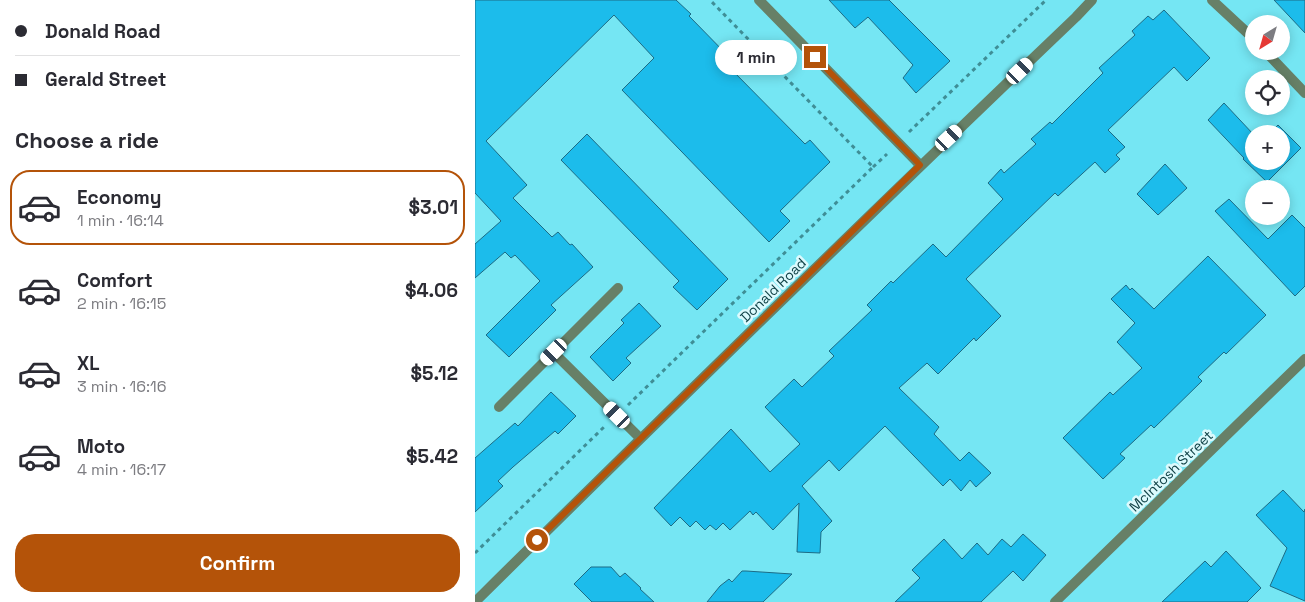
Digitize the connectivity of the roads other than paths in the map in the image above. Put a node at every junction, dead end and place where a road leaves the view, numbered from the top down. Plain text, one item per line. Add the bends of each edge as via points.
1 (759, 0) edge
2 (1092, 0) edge
3 (1213, 0) edge
4 (1245, 31) edge
5 (1274, 60) edge
6 (1305, 93) edge
7 (920, 165) junction
8 (618, 288) dead end
9 (554, 352) junction
10 (1305, 359) edge
11 (499, 407) dead end
12 (640, 438) junction
13 (475, 602) edge
14 (1055, 602) edge

1 - 7 street
2 - 7 street, Donald Road
3 - 4 street
5 - 6 street
7 - 12 street, Donald Road
8 - 9 street
9 - 11 street
9 - 12 street
10 - 14 street, McIntosh Street
12 - 13 street, Donald Road

